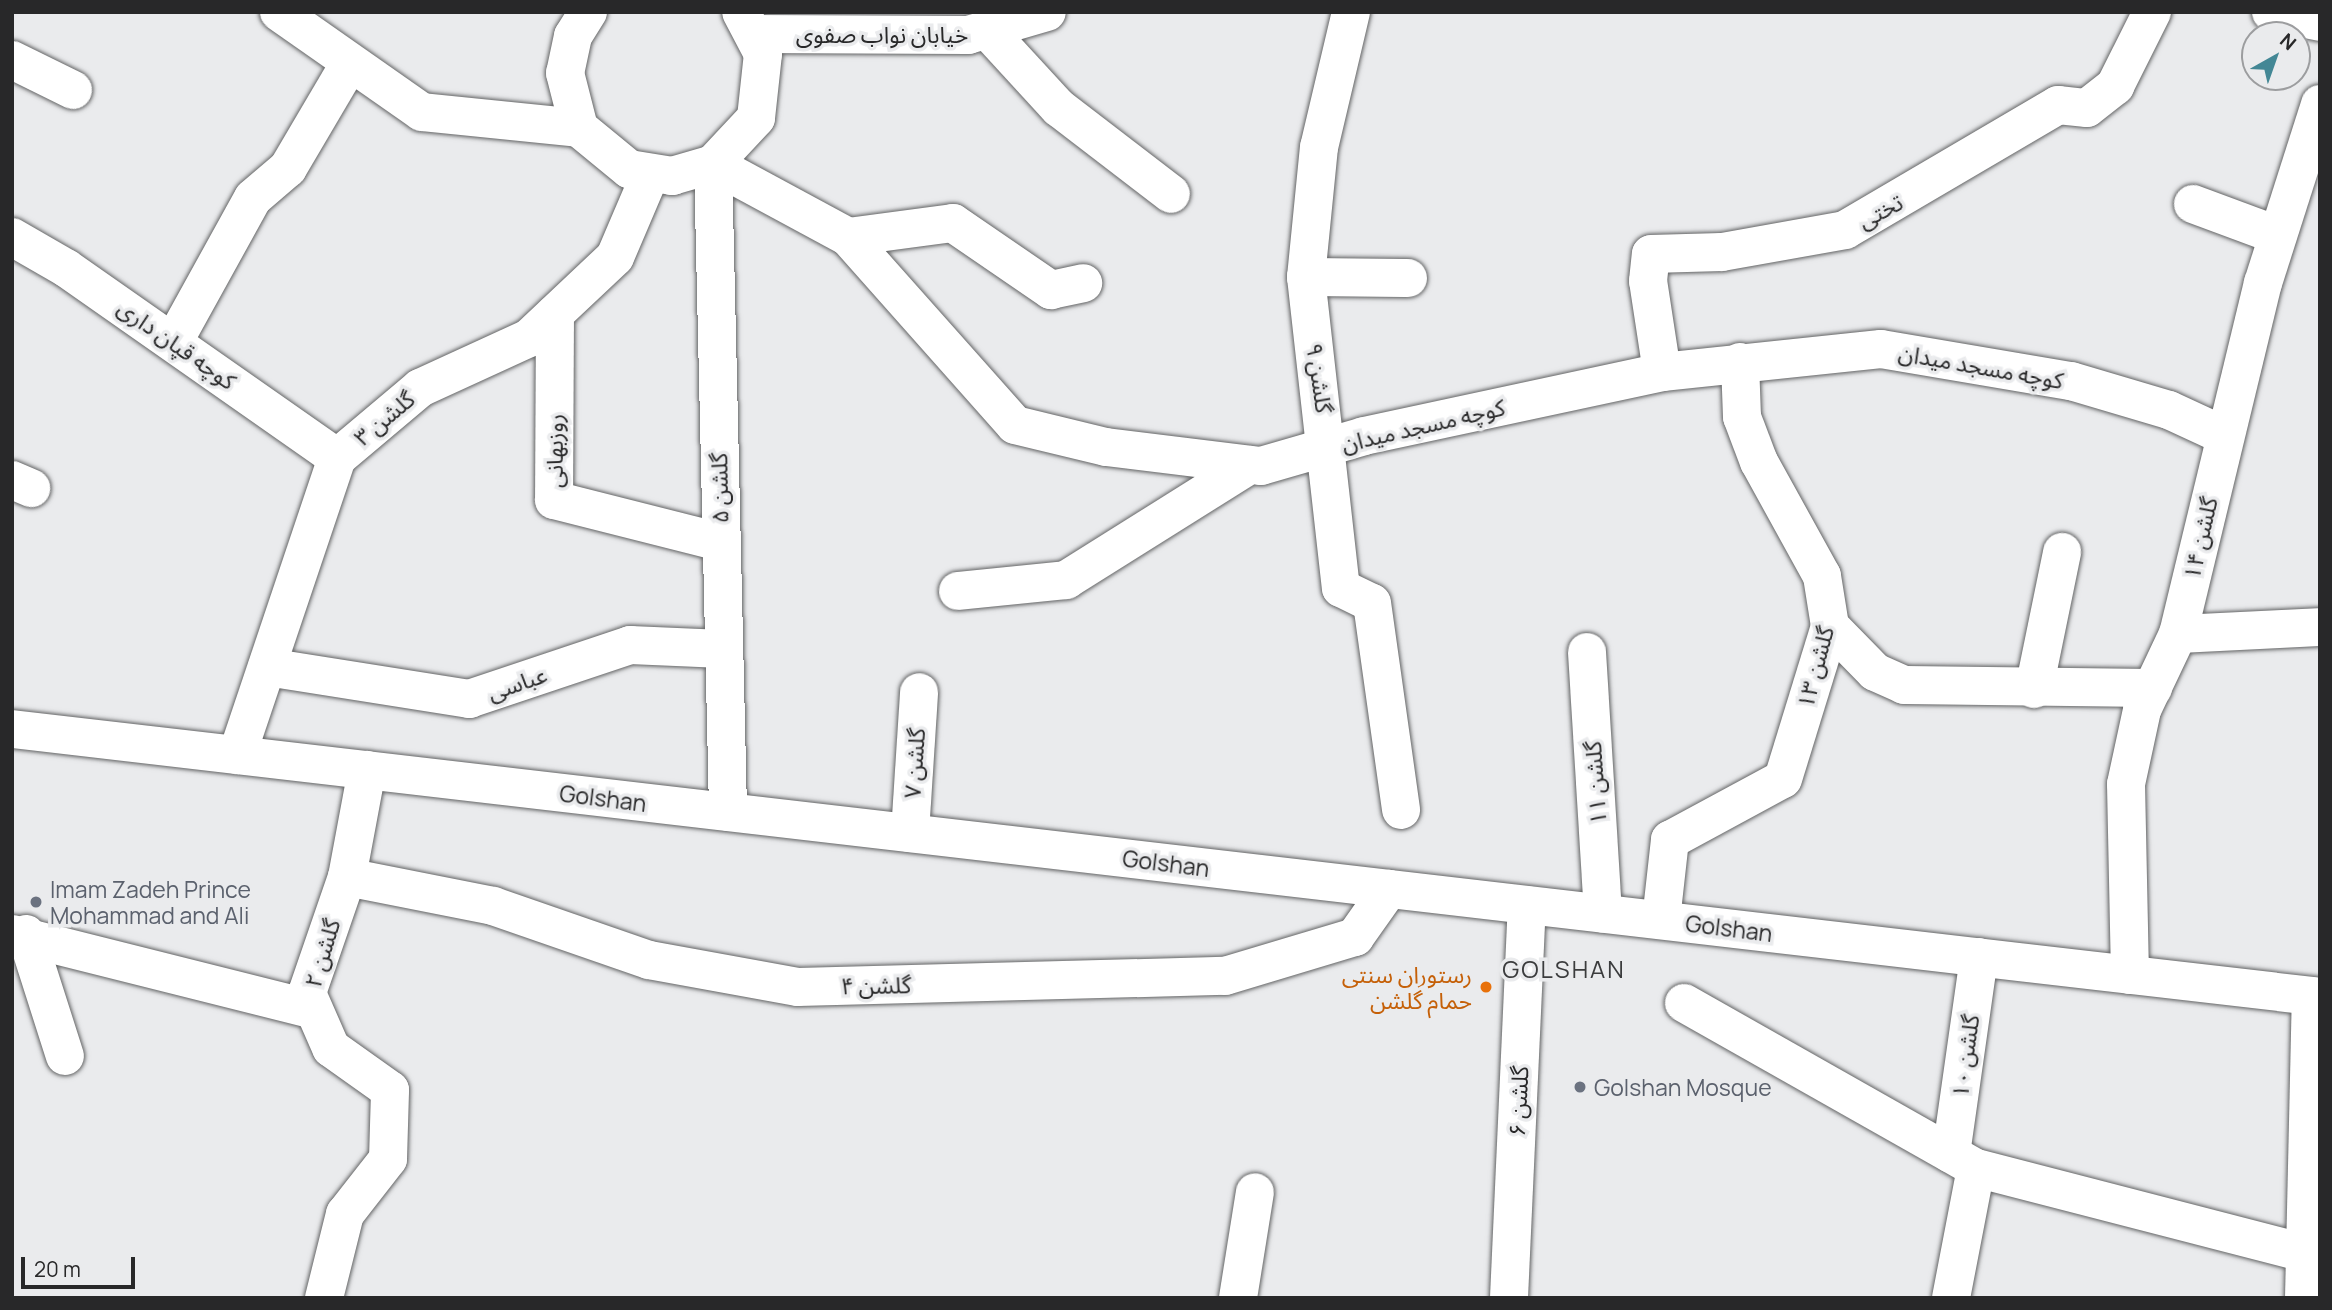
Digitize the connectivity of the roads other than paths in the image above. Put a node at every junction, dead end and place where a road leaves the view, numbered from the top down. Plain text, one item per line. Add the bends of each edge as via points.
1 (588, 12) edge
2 (1047, 12) edge
3 (1351, 12) edge
4 (2152, 12) edge
5 (2271, 12) edge
6 (283, 13) edge
7 (2320, 22) edge
8 (748, 23) edge
9 (989, 32) junction
10 (12, 60) edge
11 (348, 66) junction
12 (72, 90) dead end
13 (2320, 104) edge
14 (579, 128) junction
15 (713, 164) junction
16 (650, 175) junction
17 (1171, 194) dead end
18 (2193, 204) dead end
19 (2277, 235) junction
20 (12, 237) edge
21 (848, 237) junction
22 (1306, 277) junction
23 (1408, 278) dead end
24 (1083, 283) dead end
25 (555, 314) junction
26 (174, 341) junction
27 (1740, 362) junction
28 (1661, 372) junction
29 (2225, 436) junction
30 (1329, 446) junction
31 (337, 458) junction
32 (1249, 465) junction
33 (720, 542) junction
34 (2062, 552) dead end
35 (958, 591) dead end
36 (1830, 626) junction
37 (2320, 627) edge
38 (2178, 634) junction
39 (723, 649) junction
40 (1587, 652) dead end
41 (267, 667) junction
42 (2153, 688) junction
43 (2034, 689) junction
44 (919, 692) dead end
45 (12, 729) edge
46 (237, 755) junction
47 (367, 770) junction
48 (1401, 810) dead end
49 (728, 812) junction
50 (909, 833) junction
51 (347, 877) junction
52 (1389, 889) junction
53 (1527, 905) junction
54 (1603, 914) junction
55 (1661, 920) junction
56 (19, 934) edge
57 (1979, 957) junction
58 (2130, 975) junction
59 (2315, 997) edge
60 (1684, 1003) dead end
61 (314, 1010) junction
62 (65, 1056) dead end
63 (1963, 1161) junction
64 (1255, 1192) dead end
65 (2312, 1257) edge
66 (324, 1298) edge
67 (1238, 1298) edge
68 (1509, 1298) edge
69 (1951, 1298) edge
70 (2304, 1298) edge

1 - 14 street via 573,36 565,73
2 - 9 street, خیابان نواب صفوی
3 - 22 street, گلشن ۹ via 1320,147
4 - 28 street, تختی via 2115,86 2087,108 2058,105 1845,230 1722,252 1651,254 1648,281
5 - 7 street
6 - 11 street
8 - 9 street, خیابان نواب صفوی via 915,38
8 - 15 street via 765,76 756,118
9 - 17 street via 1059,108
10 - 12 street
11 - 14 street via 422,112
11 - 26 street via 288,168 253,198
13 - 19 street, گلشن ۱۴
14 - 16 street via 610,159
15 - 16 street via 672,176
15 - 21 street, کوچه مسجد میدان
15 - 33 street, گلشن ۵
16 - 25 street, گلشن ۳ via 615,257
18 - 19 street
19 - 29 street, گلشن ۱۴
20 - 26 street, کوچه قپان داری
21 - 24 street via 953,223 1051,290
21 - 32 street, کوچه مسجد میدان via 1015,425 1106,447
22 - 23 street
22 - 30 street, گلشن ۹
25 - 31 street, گلشن ۳ via 529,338 420,388
25 - 33 street, روزبهانی via 554,500
26 - 31 street, کوچه قپان داری
27 - 28 street, کوچه مسجد میدان
27 - 29 street, کوچه مسجد میدان via 1881,349 2071,380 2169,410
27 - 36 street, گلشن ۱۳ via 1742,417 1759,463 1822,576
28 - 30 street, کوچه مسجد میدان
29 - 38 street, گلشن ۱۴
30 - 32 street, کوچه مسجد میدان
30 - 48 street, گلشن ۹ via 1341,589 1372,603
31 - 41 street, گلشن ۳
32 - 35 street via 1066,580
33 - 39 street, گلشن ۵
34 - 43 street
36 - 43 street via 1875,672 1904,685
36 - 55 street, گلشن ۱۳ via 1783,779 1670,840
37 - 38 street
38 - 42 street, گلشن ۱۴
39 - 41 street, عباسی via 630,645 469,699
39 - 49 street, گلشن ۵
40 - 54 street, گلشن ۱۱
41 - 46 street, گلشن ۳
42 - 43 street
42 - 58 street, گلشن ۱۴ via 2126,784
44 - 50 street, گلشن ۷
45 - 46 street, Golshan
46 - 47 street, Golshan
47 - 49 street, Golshan
47 - 51 street, گلشن ۲
49 - 50 street, Golshan
50 - 52 street, Golshan
51 - 52 street, گلشن ۴ via 493,905 649,960 798,987 1226,976 1355,937
51 - 61 street, گلشن ۲ via 307,993
52 - 53 street, Golshan
53 - 54 street, Golshan
53 - 68 street, گلشن ۶
54 - 55 street, Golshan
55 - 57 street, Golshan
56 - 61 street
56 - 62 street
57 - 58 street, Golshan
57 - 63 street, گلشن ۱۰
58 - 59 street, Golshan
59 - 65 street
60 - 63 street
61 - 66 street, گلشن ۲ via 331,1048 390,1090 388,1159 345,1214
63 - 65 street
63 - 69 street, گلشن ۱۰
64 - 67 street
65 - 70 street

